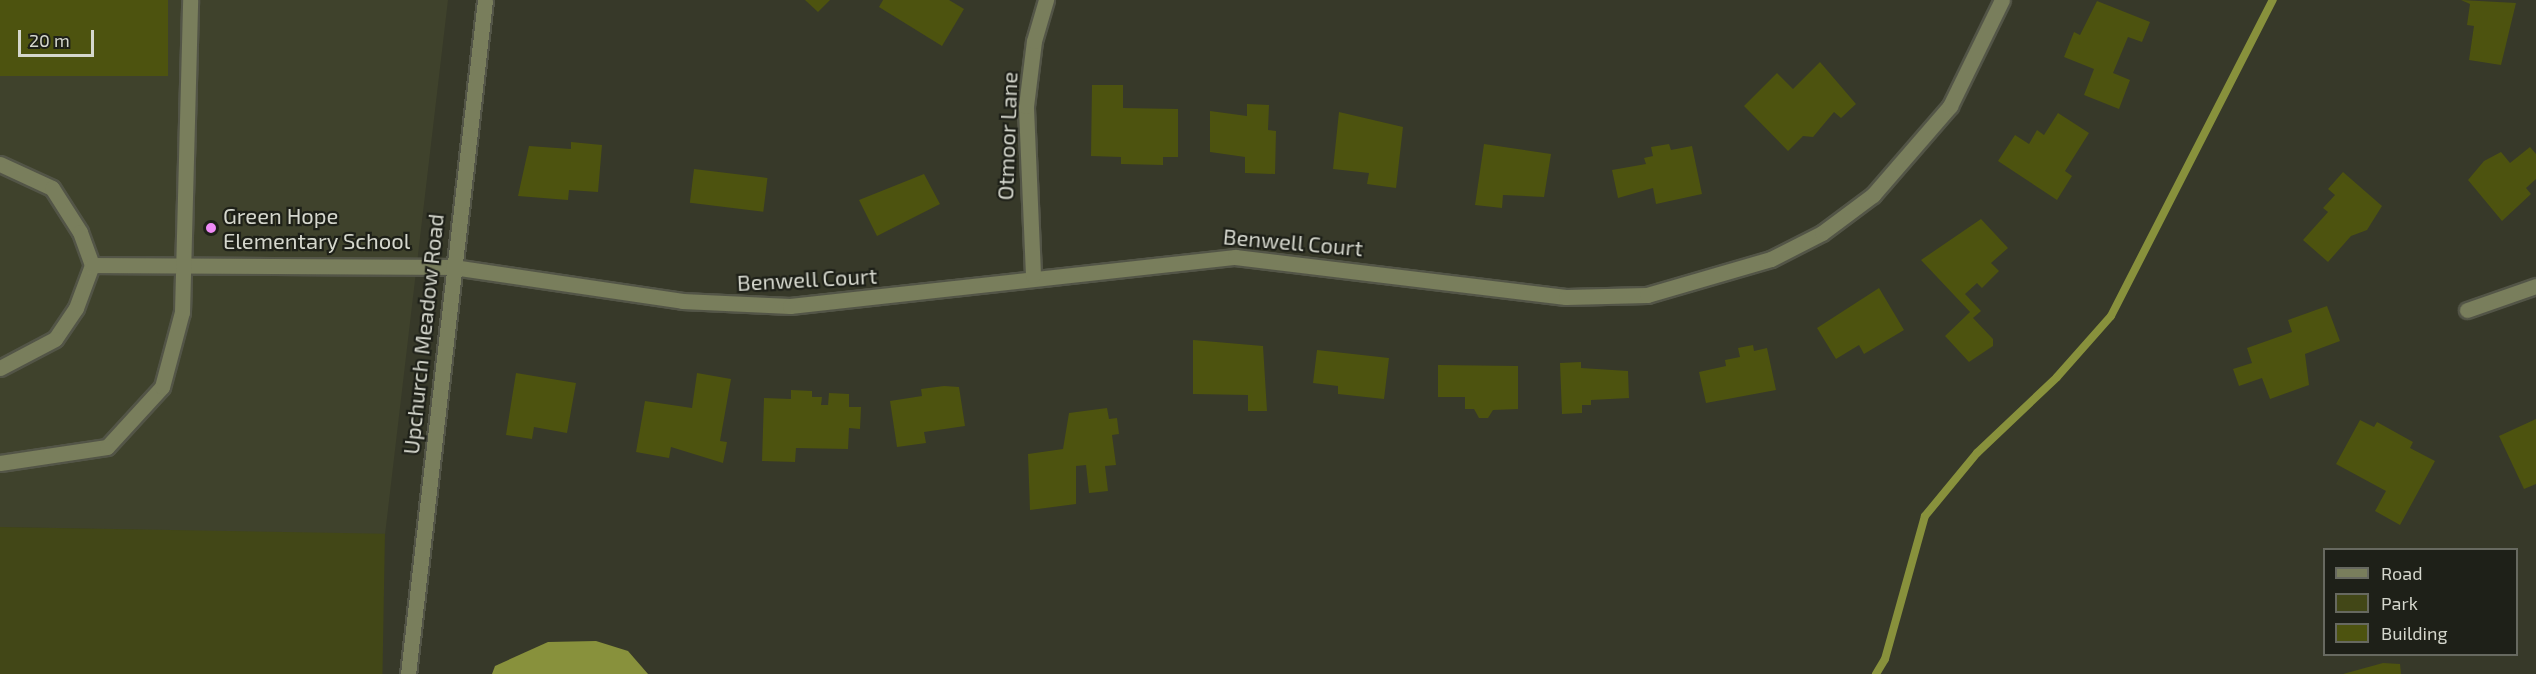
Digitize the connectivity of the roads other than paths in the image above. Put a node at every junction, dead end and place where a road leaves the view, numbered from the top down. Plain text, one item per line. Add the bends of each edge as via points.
1 (190, 0) edge
2 (485, 0) edge
3 (1046, 0) edge
4 (2002, 0) edge
5 (0, 164) edge
6 (92, 266) junction
7 (453, 267) junction
8 (182, 268) junction
9 (1033, 275) junction
10 (2536, 286) edge
11 (2467, 310) dead end
12 (0, 368) edge
13 (0, 463) edge
14 (408, 674) edge

1 - 8 street
2 - 7 street, Upchurch Meadow Road
3 - 9 street, Otmoor Lane via 1034,41 1026,106
4 - 9 street, Benwell Court via 1950,106 1873,195 1796,247 1710,280 1647,295 1566,297 1235,257
5 - 6 street via 52,188 80,232
6 - 8 street, Benwell Court
6 - 12 street via 76,308 54,339
7 - 8 street, Benwell Court
7 - 9 street, Benwell Court via 740,306 859,301
7 - 14 street, Upchurch Meadow Road
8 - 13 street via 182,312 162,387 107,447
10 - 11 street

